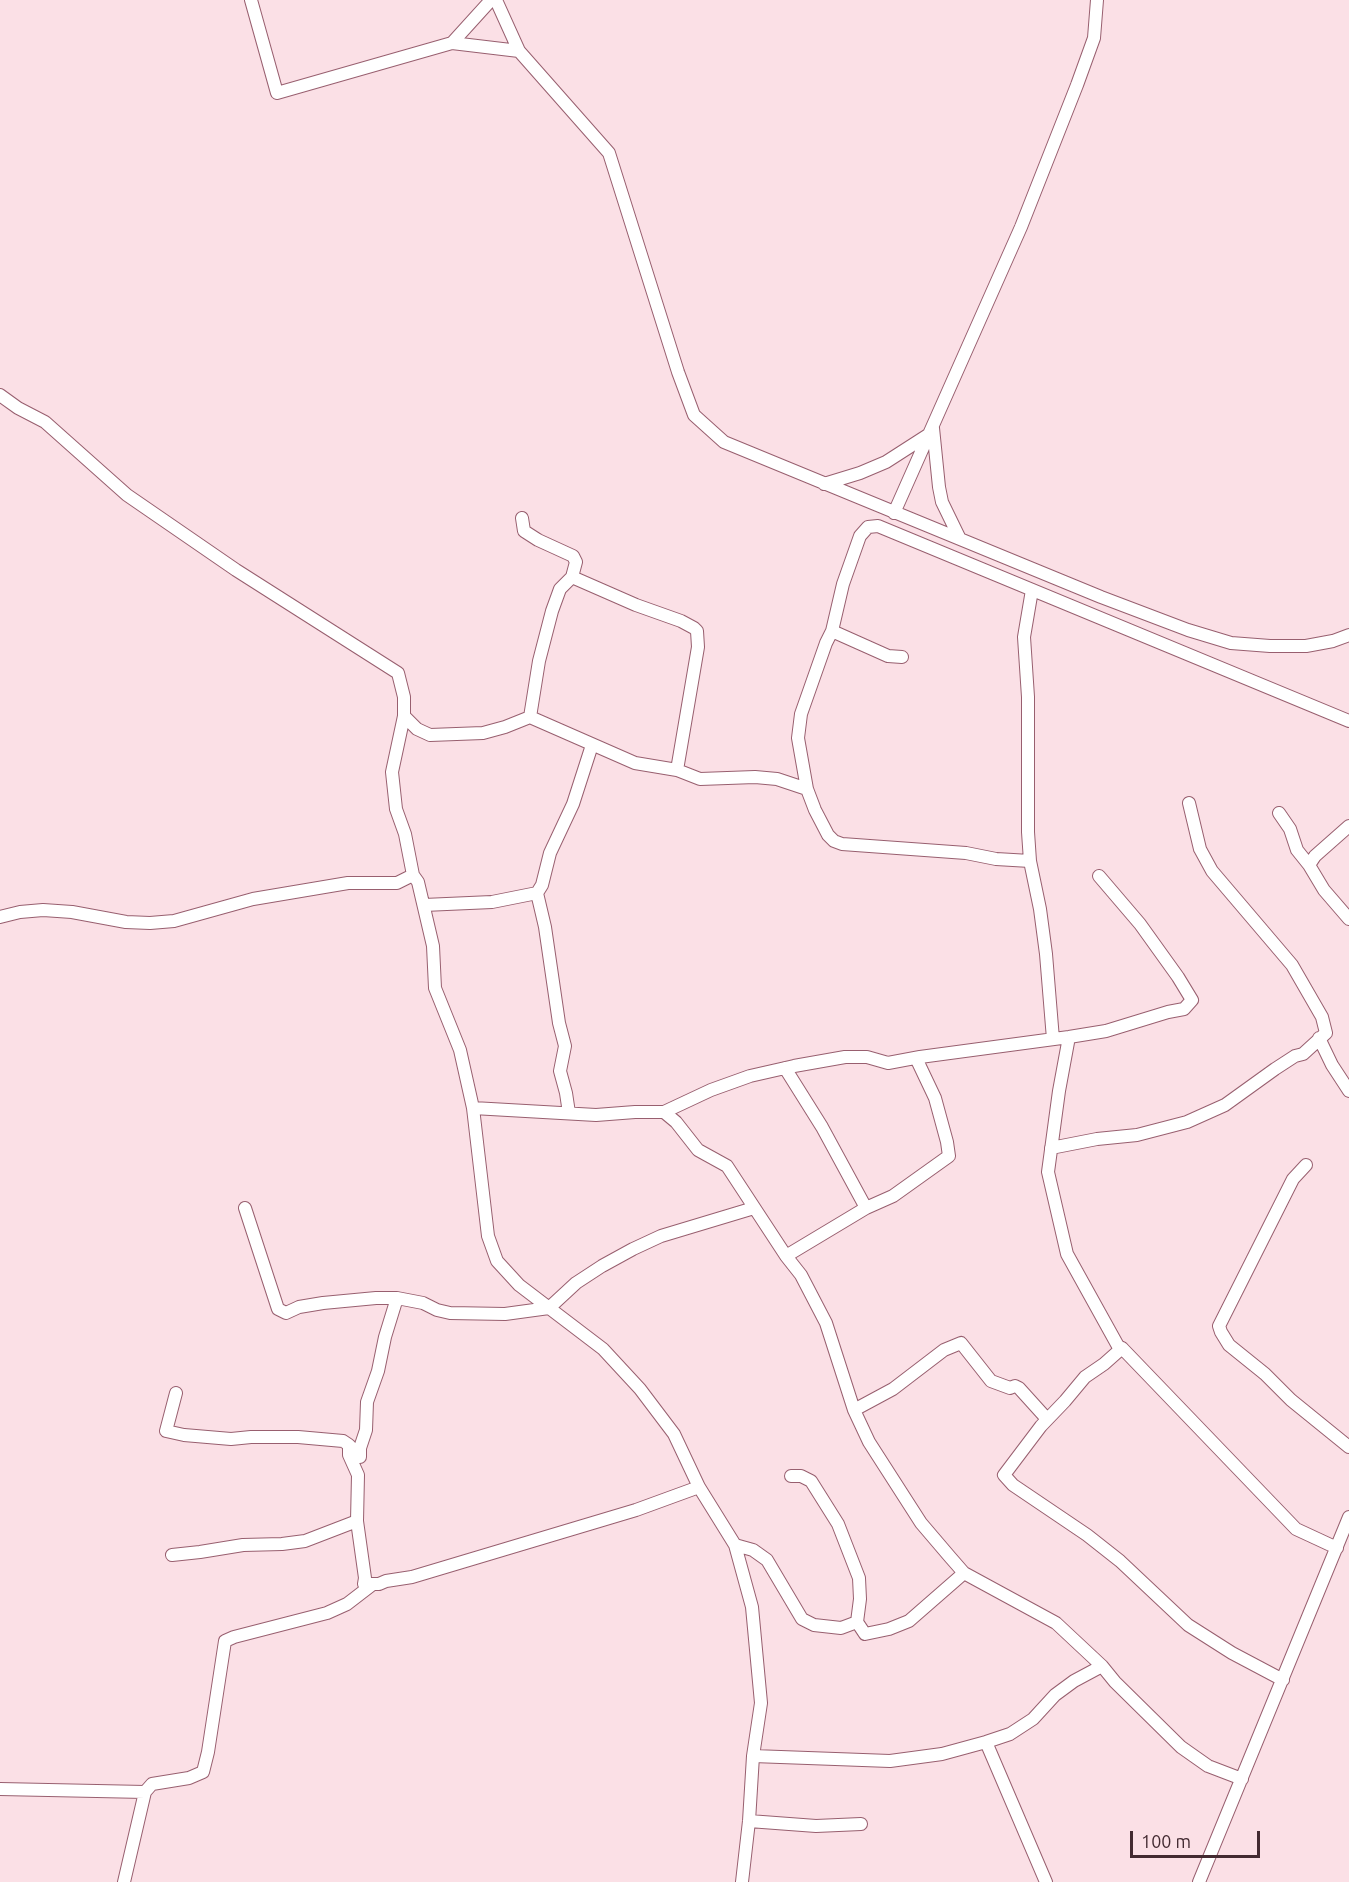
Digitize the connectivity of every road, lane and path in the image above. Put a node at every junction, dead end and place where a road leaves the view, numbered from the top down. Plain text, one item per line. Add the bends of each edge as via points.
1 (251, 0) edge
2 (494, 0) edge
3 (1097, 0) edge
4 (452, 43) junction
5 (519, 51) junction
6 (0, 395) edge
7 (931, 431) junction
8 (824, 484) junction
9 (894, 513) junction
10 (522, 518) dead end
11 (960, 539) junction
12 (572, 577) junction
13 (1032, 590) junction
14 (832, 631) junction
15 (1349, 635) edge
16 (902, 657) dead end
17 (404, 716) junction
18 (530, 717) junction
19 (1349, 721) edge
20 (592, 745) junction
21 (677, 770) junction
22 (807, 789) junction
23 (1189, 803) dead end
24 (1280, 813) dead end
25 (1349, 826) edge
26 (1030, 861) junction
27 (1309, 865) junction
28 (413, 875) junction
29 (1099, 876) dead end
30 (537, 893) junction
31 (424, 906) junction
32 (0, 917) edge
33 (1349, 919) edge
34 (1069, 1037) junction
35 (1319, 1038) junction
36 (1053, 1039) junction
37 (916, 1058) junction
38 (785, 1068) junction
39 (1349, 1091) edge
40 (473, 1107) junction
41 (664, 1112) junction
42 (569, 1113) junction
43 (1051, 1148) junction
44 (1306, 1165) dead end
45 (245, 1208) dead end
46 (754, 1208) junction
47 (866, 1208) junction
48 (786, 1257) junction
49 (397, 1298) junction
50 (549, 1308) junction
51 (1122, 1348) junction
52 (176, 1393) dead end
53 (854, 1410) junction
54 (1047, 1419) junction
55 (349, 1445) junction
56 (1349, 1447) edge
57 (791, 1476) dead end
58 (699, 1487) junction
59 (1349, 1517) edge
60 (357, 1521) junction
61 (735, 1545) junction
62 (1337, 1548) junction
63 (172, 1555) dead end
64 (964, 1573) junction
65 (373, 1584) junction
66 (857, 1622) junction
67 (1102, 1666) junction
68 (1283, 1680) junction
69 (986, 1742) junction
70 (753, 1756) junction
71 (1242, 1779) junction
72 (0, 1789) edge
73 (145, 1792) junction
74 (749, 1821) junction
75 (861, 1824) dead end
76 (124, 1882) edge
77 (742, 1882) edge
78 (1046, 1882) edge
79 (1199, 1882) edge

1 - 4 street via 277,93
2 - 4 street
2 - 5 street
3 - 7 street via 1094,38 1077,85 1021,227
4 - 5 street
5 - 8 street via 609,153 694,415 724,442
6 - 17 street via 45,422 127,495 398,673
7 - 8 street via 886,462
7 - 9 street
7 - 11 street via 942,502
8 - 9 street
9 - 11 street
10 - 12 street via 525,531 573,556 576,562
11 - 15 street via 1188,630 1231,643 1306,645
12 - 18 street via 560,589 552,610
12 - 21 street via 681,621 697,632 698,647
13 - 14 street via 878,526 868,526 860,536 843,584
13 - 19 street
13 - 26 street via 1024,637
14 - 16 street via 888,656
14 - 22 street via 798,726
17 - 18 street via 430,735 483,733
17 - 28 street via 392,772 396,808
18 - 20 street
20 - 21 street via 635,763
20 - 30 street
21 - 22 street via 700,779 777,779
22 - 26 street via 828,835 842,844
23 - 35 street via 1200,849 1212,871 1292,965 1313,999 1326,1033
24 - 27 street via 1297,850
25 - 27 street
26 - 36 street via 1042,920
27 - 33 street
28 - 31 street
28 - 32 street via 397,883 348,883 253,899 174,921 126,922 43,910
29 - 34 street via 1140,924 1192,1000 1184,1009
30 - 31 street via 492,902
30 - 42 street via 565,1046 560,1071
31 - 40 street via 433,946 435,988 460,1050
34 - 36 street
34 - 43 street
35 - 39 street
35 - 43 street via 1303,1054 1275,1069 1225,1106 1187,1122 1137,1136
36 - 37 street
37 - 38 street via 888,1064 867,1057 845,1057
37 - 47 street via 935,1098 949,1156 893,1196
38 - 41 street via 711,1090
38 - 47 street
40 - 42 street
40 - 50 street via 488,1236 497,1261 519,1285
41 - 42 street
41 - 46 street via 698,1150 727,1166
43 - 51 street via 1048,1172 1067,1254
44 - 56 street via 1293,1179 1219,1326 1229,1345
45 - 49 street via 278,1309 286,1313 323,1303
46 - 48 street
46 - 50 street via 662,1236 633,1249 576,1283
47 - 48 street
48 - 53 street via 801,1275 826,1323
49 - 50 street via 450,1313 506,1314
49 - 55 street via 367,1402 360,1457
50 - 58 street via 603,1349 639,1389 674,1434
51 - 54 street via 1085,1377
51 - 62 street via 1296,1528
52 - 55 street via 166,1431 231,1439 298,1437 343,1441
53 - 54 street via 893,1389 944,1350 961,1343 991,1381 1019,1388
53 - 64 street via 897,1488
54 - 68 street via 1004,1475 1013,1485 1103,1548 1188,1625
55 - 60 street via 358,1474
57 - 66 street via 810,1481 838,1524 859,1578
58 - 61 street
58 - 65 street via 530,1543 412,1577
59 - 62 street
60 - 63 street via 305,1541
60 - 65 street via 364,1584
61 - 66 street via 753,1550 767,1560 802,1619 814,1625 841,1628
61 - 70 street via 752,1607 760,1691
62 - 68 street
64 - 66 street via 909,1621 865,1634
64 - 67 street via 1056,1623
65 - 73 street via 347,1604 327,1613 225,1641 203,1772 152,1784
67 - 69 street via 1055,1695 1033,1719 1010,1734
67 - 71 street via 1181,1747 1208,1766
68 - 71 street
69 - 70 street via 942,1754 890,1761
69 - 78 street
70 - 74 street
71 - 79 street
72 - 73 street
73 - 76 street
74 - 75 street via 816,1826
74 - 77 street

